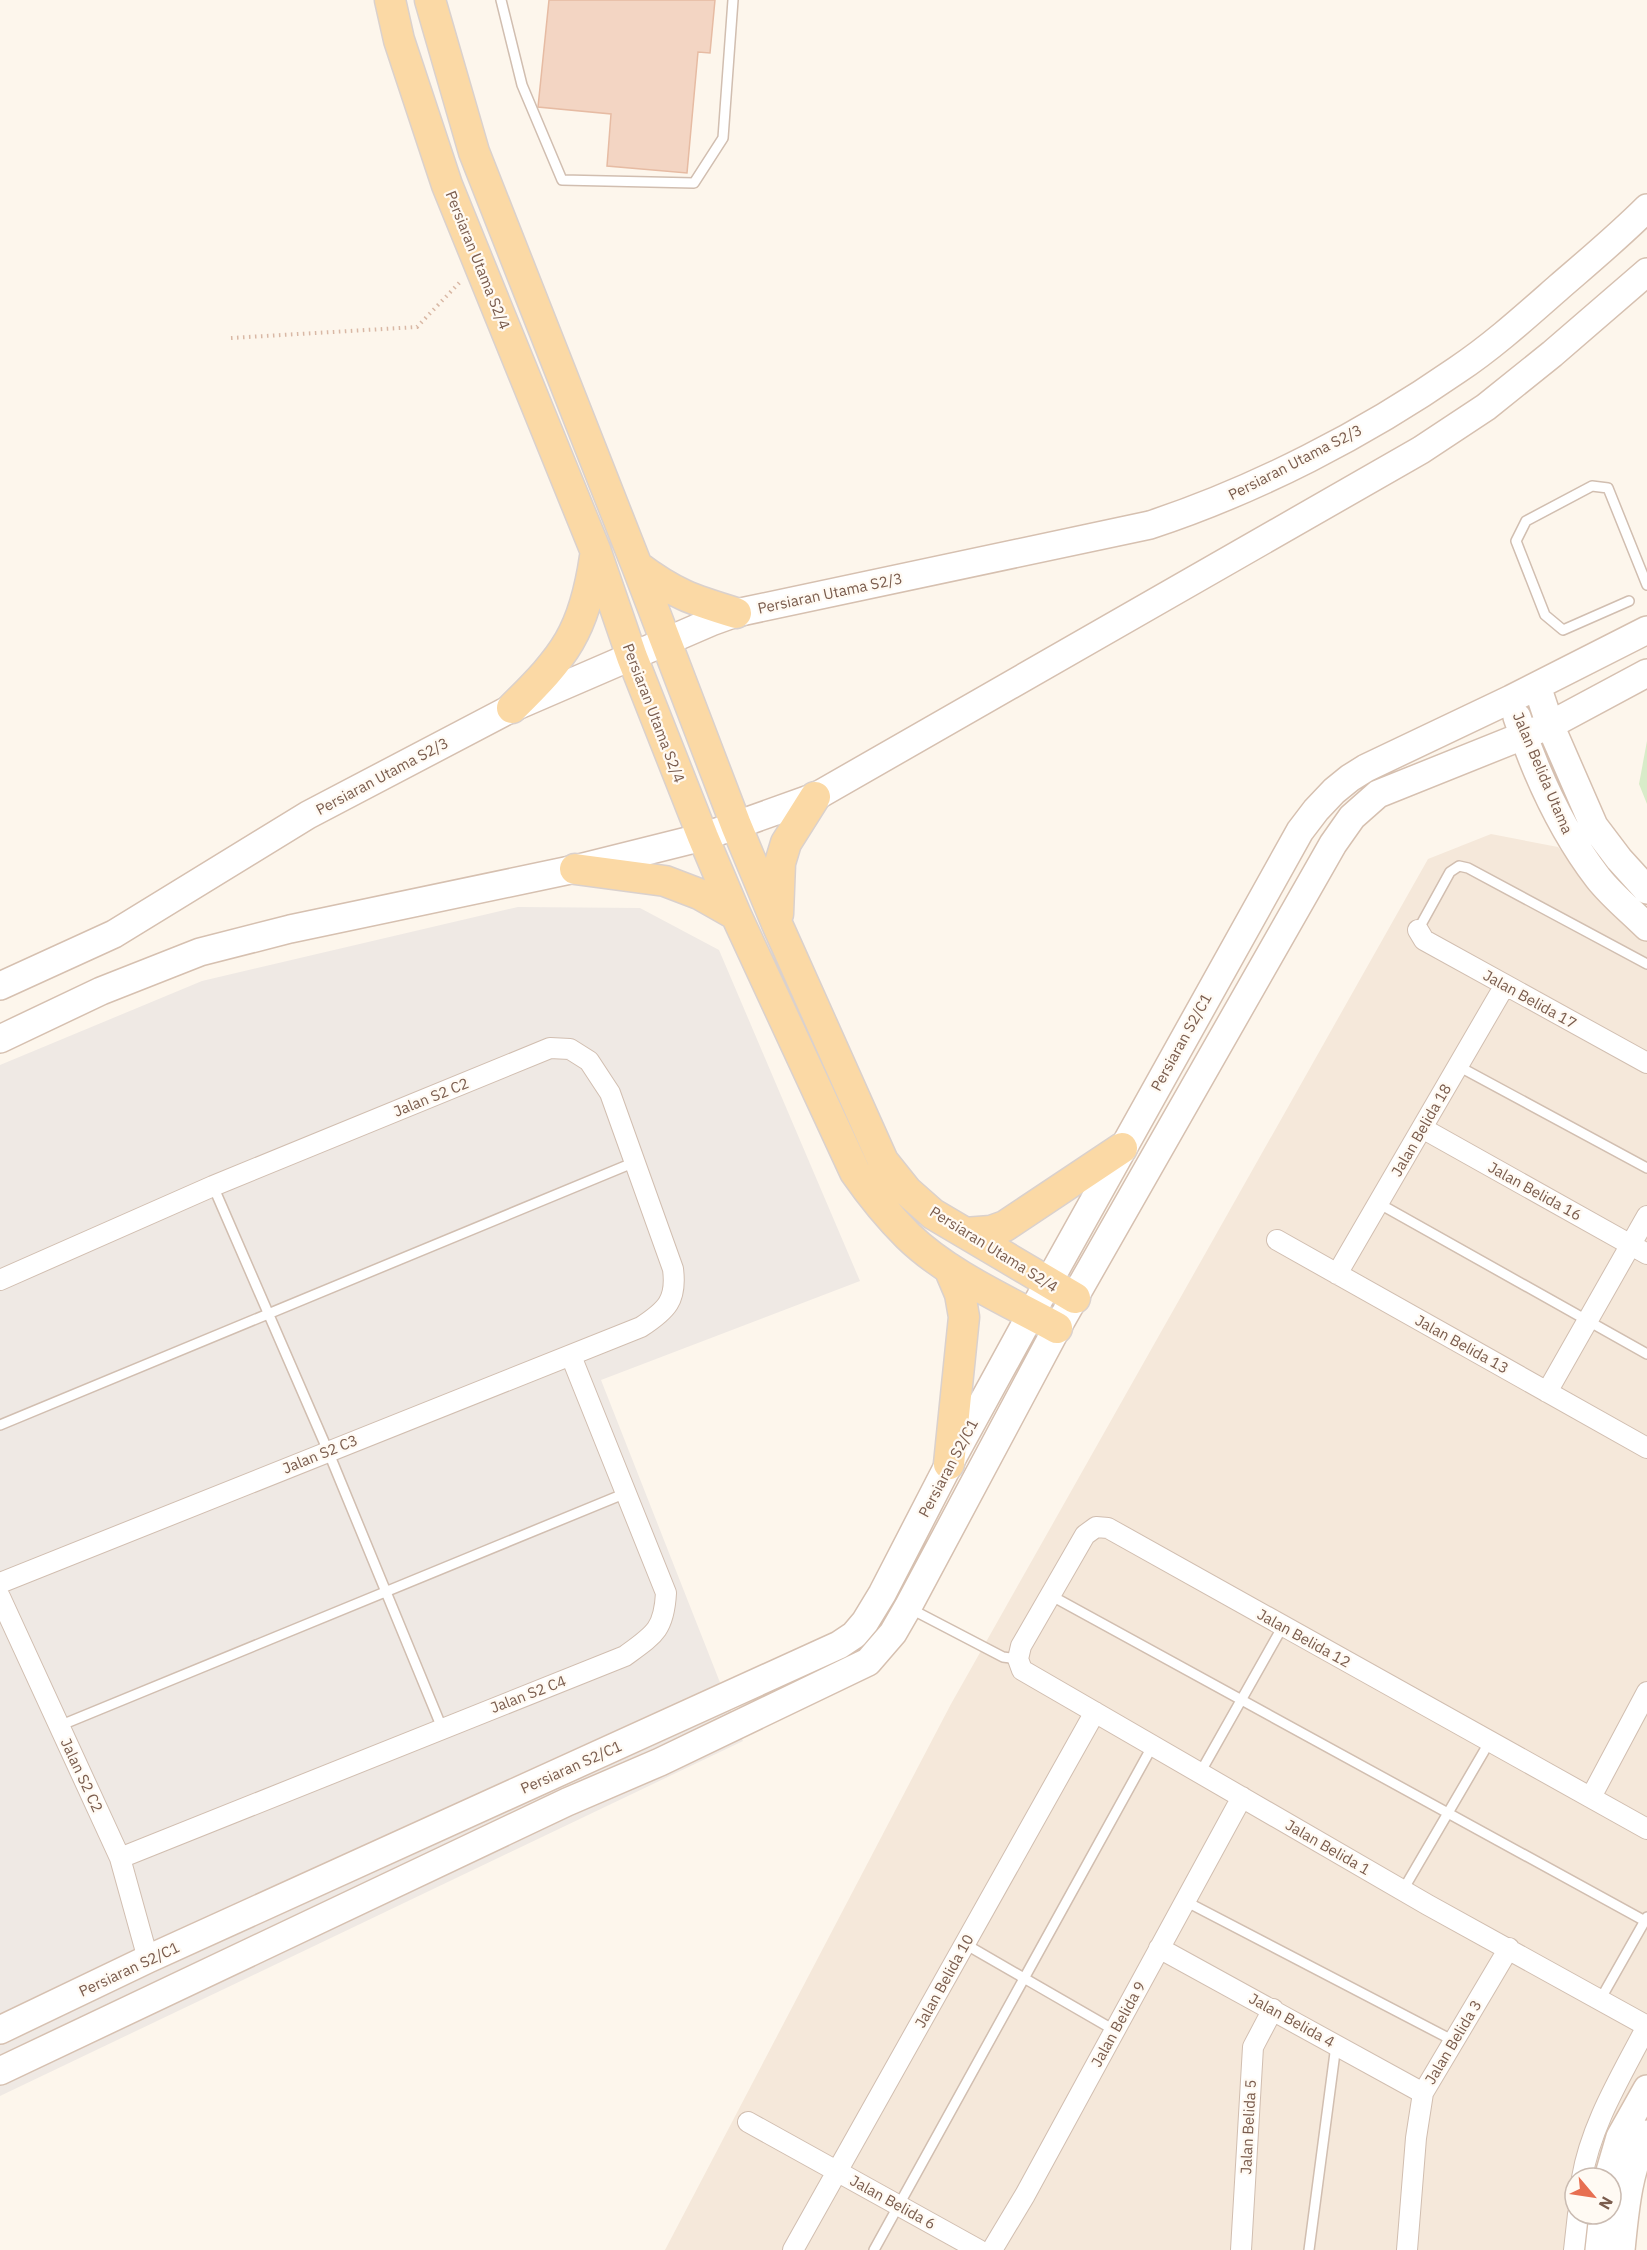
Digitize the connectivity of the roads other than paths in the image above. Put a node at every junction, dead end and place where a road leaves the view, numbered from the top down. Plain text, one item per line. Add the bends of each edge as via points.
1 (390, 0) edge
2 (430, 0) edge
3 (501, 0) edge
4 (733, 0) edge
5 (1647, 208) edge
6 (1647, 272) edge
7 (596, 552) junction
8 (637, 566) junction
9 (1647, 585) edge
10 (1629, 601) dead end
11 (736, 613) junction
12 (1647, 630) edge
13 (666, 642) junction
14 (632, 657) junction
15 (1647, 674) edge
16 (1537, 686) junction
17 (1511, 699) junction
18 (512, 708) junction
19 (1550, 725) junction
20 (1523, 735) junction
21 (814, 797) junction
22 (736, 825) junction
23 (703, 837) junction
24 (575, 869) junction
25 (1647, 890) edge
26 (736, 915) junction
27 (777, 924) junction
28 (1647, 927) edge
29 (1418, 930) joint
30 (1647, 964) edge
31 (1505, 985) junction
32 (0, 986) edge
33 (0, 1039) edge
34 (1647, 1063) edge
35 (1458, 1066) junction
36 (1422, 1128) junction
37 (1122, 1148) junction
38 (635, 1162) junction
39 (1647, 1168) edge
40 (213, 1185) junction
41 (1378, 1203) junction
42 (1647, 1216) edge
43 (965, 1233) junction
44 (1277, 1240) dead end
45 (1639, 1249) edge
46 (950, 1268) junction
47 (1337, 1274) junction
48 (0, 1280) edge
49 (1047, 1283) junction
50 (1075, 1298) junction
51 (267, 1313) junction
52 (1031, 1314) junction
53 (1586, 1321) junction
54 (641, 1327) joint
55 (1057, 1329) junction
56 (1647, 1354) edge
57 (571, 1356) junction
58 (1547, 1392) junction
59 (0, 1425) edge
60 (1647, 1448) edge
61 (328, 1451) junction
62 (949, 1464) junction
63 (626, 1494) junction
64 (0, 1583) edge
65 (387, 1591) junction
66 (882, 1594) junction
67 (1050, 1595) junction
68 (0, 1597) edge
69 (908, 1607) junction
70 (1283, 1626) junction
71 (1018, 1659) junction
72 (1647, 1692) edge
73 (1241, 1700) junction
74 (1095, 1712) junction
75 (59, 1726) junction
76 (442, 1728) junction
77 (1490, 1741) junction
78 (1153, 1745) junction
79 (1200, 1773) junction
80 (1242, 1797) junction
81 (1591, 1797) junction
82 (1448, 1813) junction
83 (1647, 1829) edge
84 (120, 1858) junction
85 (1404, 1890) junction
86 (1185, 1901) junction
87 (1646, 1919) edge
88 (964, 1944) junction
89 (1159, 1948) junction
90 (1509, 1948) junction
91 (148, 1959) junction
92 (1024, 1977) junction
93 (1600, 2000) junction
94 (1272, 2009) junction
95 (1647, 2026) edge
96 (0, 2030) edge
97 (1114, 2030) junction
98 (1454, 2041) junction
99 (1336, 2045) junction
100 (1, 2068) edge
101 (1647, 2089) edge
102 (1424, 2093) junction
103 (748, 2122) dead end
104 (1647, 2134) edge
105 (1585, 2166) edge
106 (1612, 2166) edge
107 (838, 2172) junction
108 (898, 2205) junction
109 (1577, 2226) edge
110 (1602, 2226) edge
111 (794, 2250) edge
112 (874, 2250) edge
113 (979, 2250) edge
114 (992, 2250) edge
115 (1241, 2250) edge
116 (1309, 2250) edge
117 (1407, 2250) edge
118 (1574, 2250) edge
119 (1599, 2250) edge
120 (1621, 2250) edge

1 - 7 main road, Persiaran Utama S2/4 via 399,40 447,185
2 - 8 main road, Persiaran Utama S2/4 via 474,152
3 - 4 lane via 522,85 562,180 694,183 723,138
5 - 11 main road, Persiaran Utama S2/3 via 1458,370 1376,422 1262,481 1150,525
6 - 21 main road via 1486,407 1421,450
7 - 14 main road, Persiaran Utama S2/4
7 - 18 main road via 590,595 573,635 548,672
8 - 11 main road via 685,597
8 - 13 main road, Persiaran Utama S2/4
9 - 10 lane via 1608,488 1592,486 1527,521 1516,541 1545,615 1563,630
11 - 13 main road, Persiaran Utama S2/3
12 - 16 main road, Persiaran S2/C1
13 - 14 main road, Persiaran Utama S2/3
13 - 22 main road, Persiaran Utama S2/4
14 - 18 main road, Persiaran Utama S2/3
14 - 23 main road, Persiaran Utama S2/4
15 - 19 main road, Persiaran S2/C1
16 - 17 main road, Persiaran S2/C1
16 - 19 main road, Jalan Belida Utama
17 - 20 main road, Jalan Belida Utama
17 - 37 main road, Persiaran S2/C1 via 1366,768 1316,810 1274,875
18 - 32 main road, Persiaran Utama S2/3 via 308,815 114,934
19 - 20 main road, Persiaran S2/C1
19 - 25 main road, Jalan Belida Utama via 1594,826
20 - 28 main road, Jalan Belida Utama via 1570,838 1599,879
20 - 50 main road, Persiaran S2/C1 via 1390,788 1352,817
21 - 22 main road
21 - 27 main road via 786,843 780,863
22 - 23 main road
22 - 27 main road, Persiaran Utama S2/4
23 - 24 main road
23 - 26 main road, Persiaran Utama S2/4
24 - 26 main road via 666,881
24 - 33 main road via 290,929 200,952 101,991
26 - 46 main road, Persiaran Utama S2/4 via 855,1172 873,1199 909,1237
27 - 43 main road, Persiaran Utama S2/4 via 883,1161 907,1191 933,1214
29 - 30 lane via 1450,872 1459,866
29 - 31 street, Jalan Belida 17 via 1424,940
31 - 34 street, Jalan Belida 17
31 - 35 street, Jalan Belida 18
35 - 36 street, Jalan Belida 18
35 - 39 lane
36 - 41 street, Jalan Belida 18
36 - 45 street, Jalan Belida 16
37 - 43 main road via 1005,1226
37 - 49 main road, Persiaran S2/C1
38 - 40 street, Jalan S2 C2 via 610,1093 589,1061 570,1049 550,1048
38 - 51 lane
38 - 54 street, Jalan S2 C2 via 674,1269 675,1287 668,1305
40 - 48 street, Jalan S2 C2
40 - 51 lane
41 - 47 street, Jalan Belida 18
41 - 53 lane
42 - 45 street
43 - 49 main road, Persiaran Utama S2/4
44 - 47 street, Jalan Belida 13
45 - 53 street
46 - 52 main road, Persiaran Utama S2/4
46 - 62 main road via 964,1317
47 - 58 street, Jalan Belida 13
49 - 50 main road, Persiaran Utama S2/4
49 - 52 main road, Persiaran S2/C1
50 - 55 main road, Persiaran S2/C1
51 - 59 lane
51 - 61 lane
52 - 55 main road, Persiaran Utama S2/4
52 - 62 main road, Persiaran S2/C1
53 - 56 lane
53 - 58 street
54 - 57 street, Jalan S2 C3
55 - 69 main road, Persiaran S2/C1
57 - 61 street, Jalan S2 C3
57 - 63 street, Jalan S2 C4
58 - 60 street, Jalan Belida 13
61 - 64 street, Jalan S2 C3
61 - 65 lane
62 - 66 main road, Persiaran S2/C1
63 - 65 lane
63 - 76 street, Jalan S2 C4 via 666,1593 664,1615 653,1636 625,1656
65 - 75 lane
65 - 76 lane
66 - 69 main road
66 - 91 main road, Persiaran S2/C1 via 866,1622 839,1645
67 - 70 street, Jalan Belida 12 via 1085,1535 1096,1527 1108,1528
67 - 71 street, Jalan Belida 12 via 1021,1646
67 - 73 lane
68 - 75 street, Jalan S2 C2
69 - 71 lane via 1003,1657
69 - 100 main road, Persiaran S2/C1 via 893,1634 868,1662
70 - 73 lane
70 - 77 street, Jalan Belida 12
71 - 74 street, Jalan Belida 1 via 1022,1670
72 - 81 street
73 - 79 lane
73 - 82 lane
74 - 78 street, Jalan Belida 1
74 - 88 street, Jalan Belida 10
75 - 84 street, Jalan S2 C2
76 - 84 street, Jalan S2 C4
77 - 81 street, Jalan Belida 12
77 - 82 lane
78 - 79 street, Jalan Belida 1
78 - 92 lane
79 - 80 street, Jalan Belida 1
80 - 85 street, Jalan Belida 1
80 - 86 street, Jalan Belida 9
81 - 83 street, Jalan Belida 12
82 - 85 lane
82 - 87 lane
84 - 91 street, Jalan S2 C2
85 - 90 street, Jalan Belida 1
86 - 89 street, Jalan Belida 9
86 - 98 lane
87 - 93 lane
88 - 92 lane
88 - 107 street, Jalan Belida 10
89 - 94 street, Jalan Belida 4
89 - 97 street, Jalan Belida 9
90 - 93 street, Jalan Belida 1
90 - 98 street, Jalan Belida 3
91 - 96 main road, Persiaran S2/C1
92 - 97 lane
92 - 108 lane
93 - 95 street, Jalan Belida 1
94 - 99 street, Jalan Belida 4
94 - 115 street, Jalan Belida 5 via 1253,2047
95 - 105 street via 1599,2122
97 - 114 street, Jalan Belida 9
98 - 102 street, Jalan Belida 3
99 - 102 street, Jalan Belida 4
99 - 116 lane
101 - 106 main road via 1620,2137
102 - 117 street, Jalan Belida 3 via 1416,2138
103 - 107 street, Jalan Belida 6
104 - 120 main road via 1629,2183
107 - 108 street, Jalan Belida 6
107 - 111 street, Jalan Belida 10
108 - 112 lane
108 - 113 street, Jalan Belida 6
109 - 118 street
110 - 119 main road

